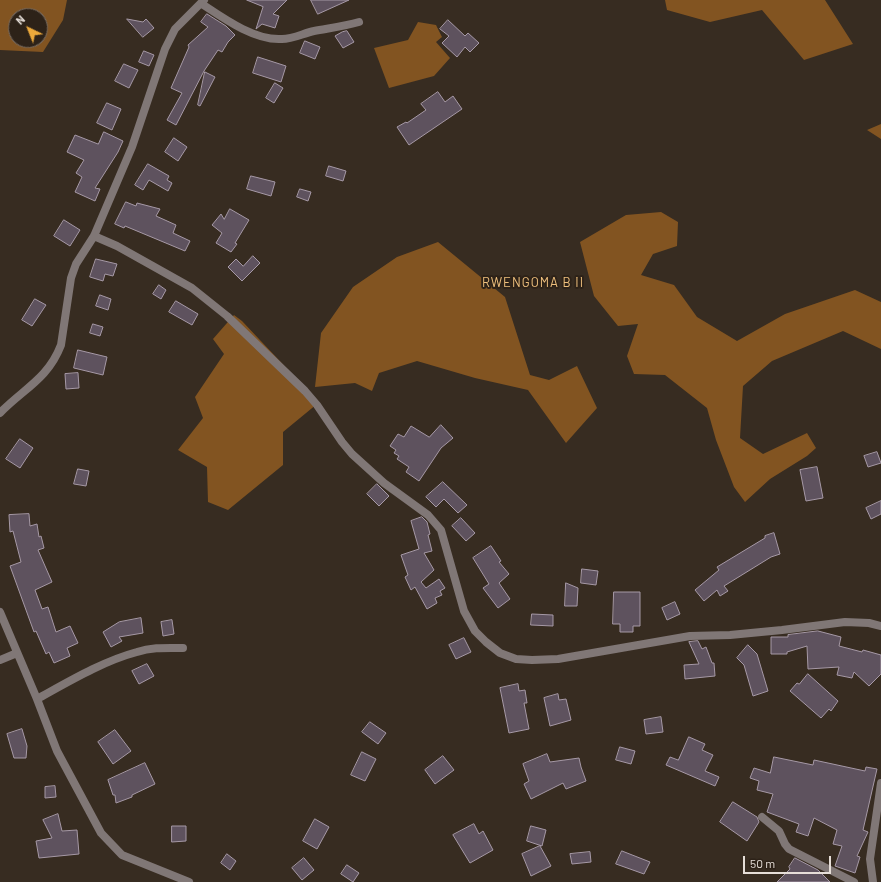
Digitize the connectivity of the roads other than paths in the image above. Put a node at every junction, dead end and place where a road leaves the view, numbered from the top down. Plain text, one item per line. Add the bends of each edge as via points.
1 (203, 2) edge
2 (359, 22) dead end
3 (94, 236) junction
4 (0, 413) edge
5 (0, 612) edge
6 (881, 626) edge
7 (182, 648) dead end
8 (17, 653) junction
9 (0, 660) edge
10 (37, 699) junction
11 (881, 783) edge
12 (762, 818) dead end
13 (189, 882) edge
14 (854, 882) edge
15 (873, 882) edge

1 - 2 street via 236,26 275,39
1 - 3 street via 175,29 168,40 132,148
3 - 4 street via 76,264 71,278 57,356 42,376
3 - 6 street via 192,288 227,316 305,391 352,454 384,483 428,515 440,530 464,611 475,631 500,654 532,660 558,659 690,636 730,635 845,622
5 - 8 street
7 - 10 street via 137,651 76,677
8 - 9 street
8 - 10 street
10 - 13 street via 57,751 101,833 122,855
11 - 15 street via 870,860
12 - 14 street via 779,831 789,849

